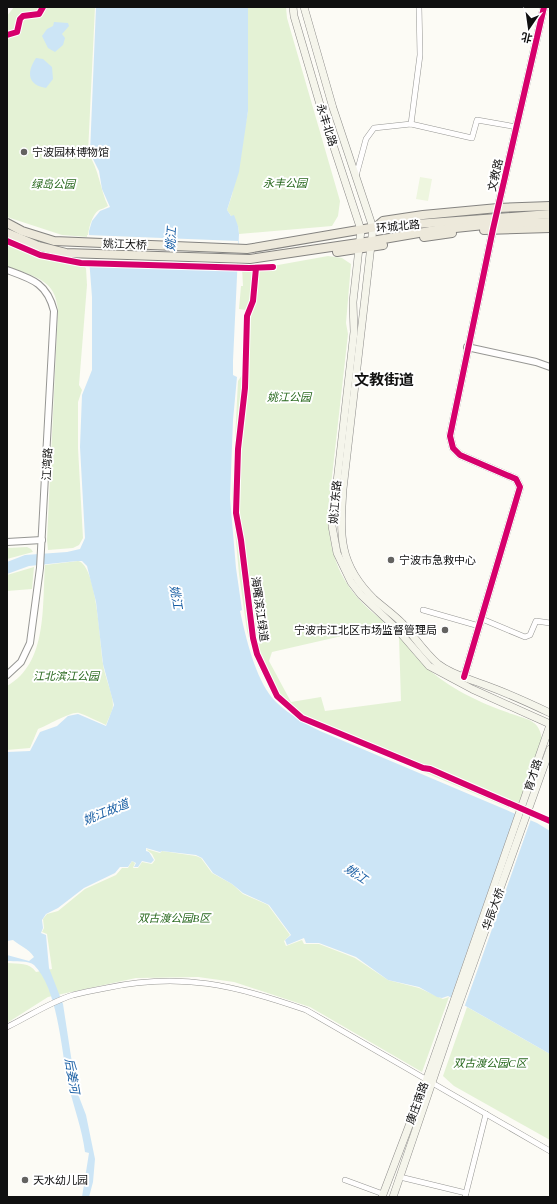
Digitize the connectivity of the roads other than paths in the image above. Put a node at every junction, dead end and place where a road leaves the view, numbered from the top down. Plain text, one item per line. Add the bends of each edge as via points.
1 (293, 7) edge
2 (304, 7) edge
3 (419, 7) edge
4 (544, 7) edge
5 (411, 124) junction
6 (517, 127) junction
7 (356, 176) junction
8 (550, 206) edge
9 (498, 208) junction
10 (550, 214) edge
11 (550, 222) edge
12 (7, 223) edge
13 (494, 224) junction
14 (375, 227) junction
15 (550, 228) edge
16 (361, 230) junction
17 (7, 233) edge
18 (372, 244) junction
19 (360, 246) junction
20 (247, 249) joint
21 (250, 259) joint
22 (7, 270) edge
23 (467, 347) junction
24 (550, 367) edge
25 (42, 540) junction
26 (7, 542) edge
27 (423, 610) dead end
28 (482, 619) junction
29 (550, 623) edge
30 (479, 626) junction
31 (7, 675) edge
32 (464, 677) junction
33 (550, 712) edge
34 (550, 725) edge
35 (550, 749) edge
36 (527, 804) junction
37 (453, 1010) joint
38 (7, 1027) edge
39 (429, 1082) junction
40 (486, 1114) junction
41 (550, 1150) edge
42 (400, 1177) junction
43 (345, 1180) dead end
44 (466, 1195) edge
45 (383, 1196) edge
46 (393, 1197) edge

1 - 16 main road, 永丰北路 via 317,94
2 - 7 main road, 永丰北路
3 - 5 street via 420,56
4 - 6 street, 文教路
5 - 6 street via 472,138 477,120
5 - 7 street via 374,128 366,139
6 - 9 street, 文教路
7 - 14 main road, 永丰北路
8 - 9 main road
9 - 13 street, 文教路
9 - 14 main road via 384,221
10 - 13 main road, 环城北路
11 - 13 main road, 环城北路
12 - 20 main road, 姚江大桥 via 34,235 54,240
13 - 14 main road, 环城北路
13 - 15 main road
13 - 18 main road, 环城北路 via 436,230
13 - 23 street, 文教路
14 - 16 main road, 环城北路
14 - 18 main road, 永丰北路
16 - 19 main road, 永丰北路
16 - 20 main road, 环城北路
17 - 21 main road, 姚江大桥 via 51,250 81,255
18 - 19 main road, 环城北路
18 - 32 main road, 姚江东路 via 340,528 342,545 350,568 365,589 402,623 416,642 440,665
19 - 21 main road, 环城北路
19 - 34 main road, 姚江东路 via 353,302 354,332 332,526 337,553 351,582 361,595 396,628 429,666
22 - 25 street, 江湾路 via 32,279 41,286 51,300 54,311
23 - 24 street
23 - 28 street, 文教路 via 451,428 451,444 454,451 460,455 516,479 520,487
25 - 26 street
25 - 31 street, 江湾路 via 30,643 20,662
27 - 30 street
28 - 29 street via 525,637 530,636 536,621
28 - 30 street, 文教路
30 - 32 street, 文教路
32 - 33 main road, 姚江东路
34 - 36 main road, 育才路
35 - 36 main road, 育才路
36 - 37 main road, 华辰大桥
37 - 39 main road, 康庄南路
38 - 39 street via 69,997 124,984 175,980 204,982 230,986 306,1010
39 - 40 street
39 - 42 main road, 康庄南路
39 - 45 main road, 康庄南路
40 - 41 street
40 - 44 street
42 - 44 street
42 - 46 main road, 康庄南路
43 - 45 street

